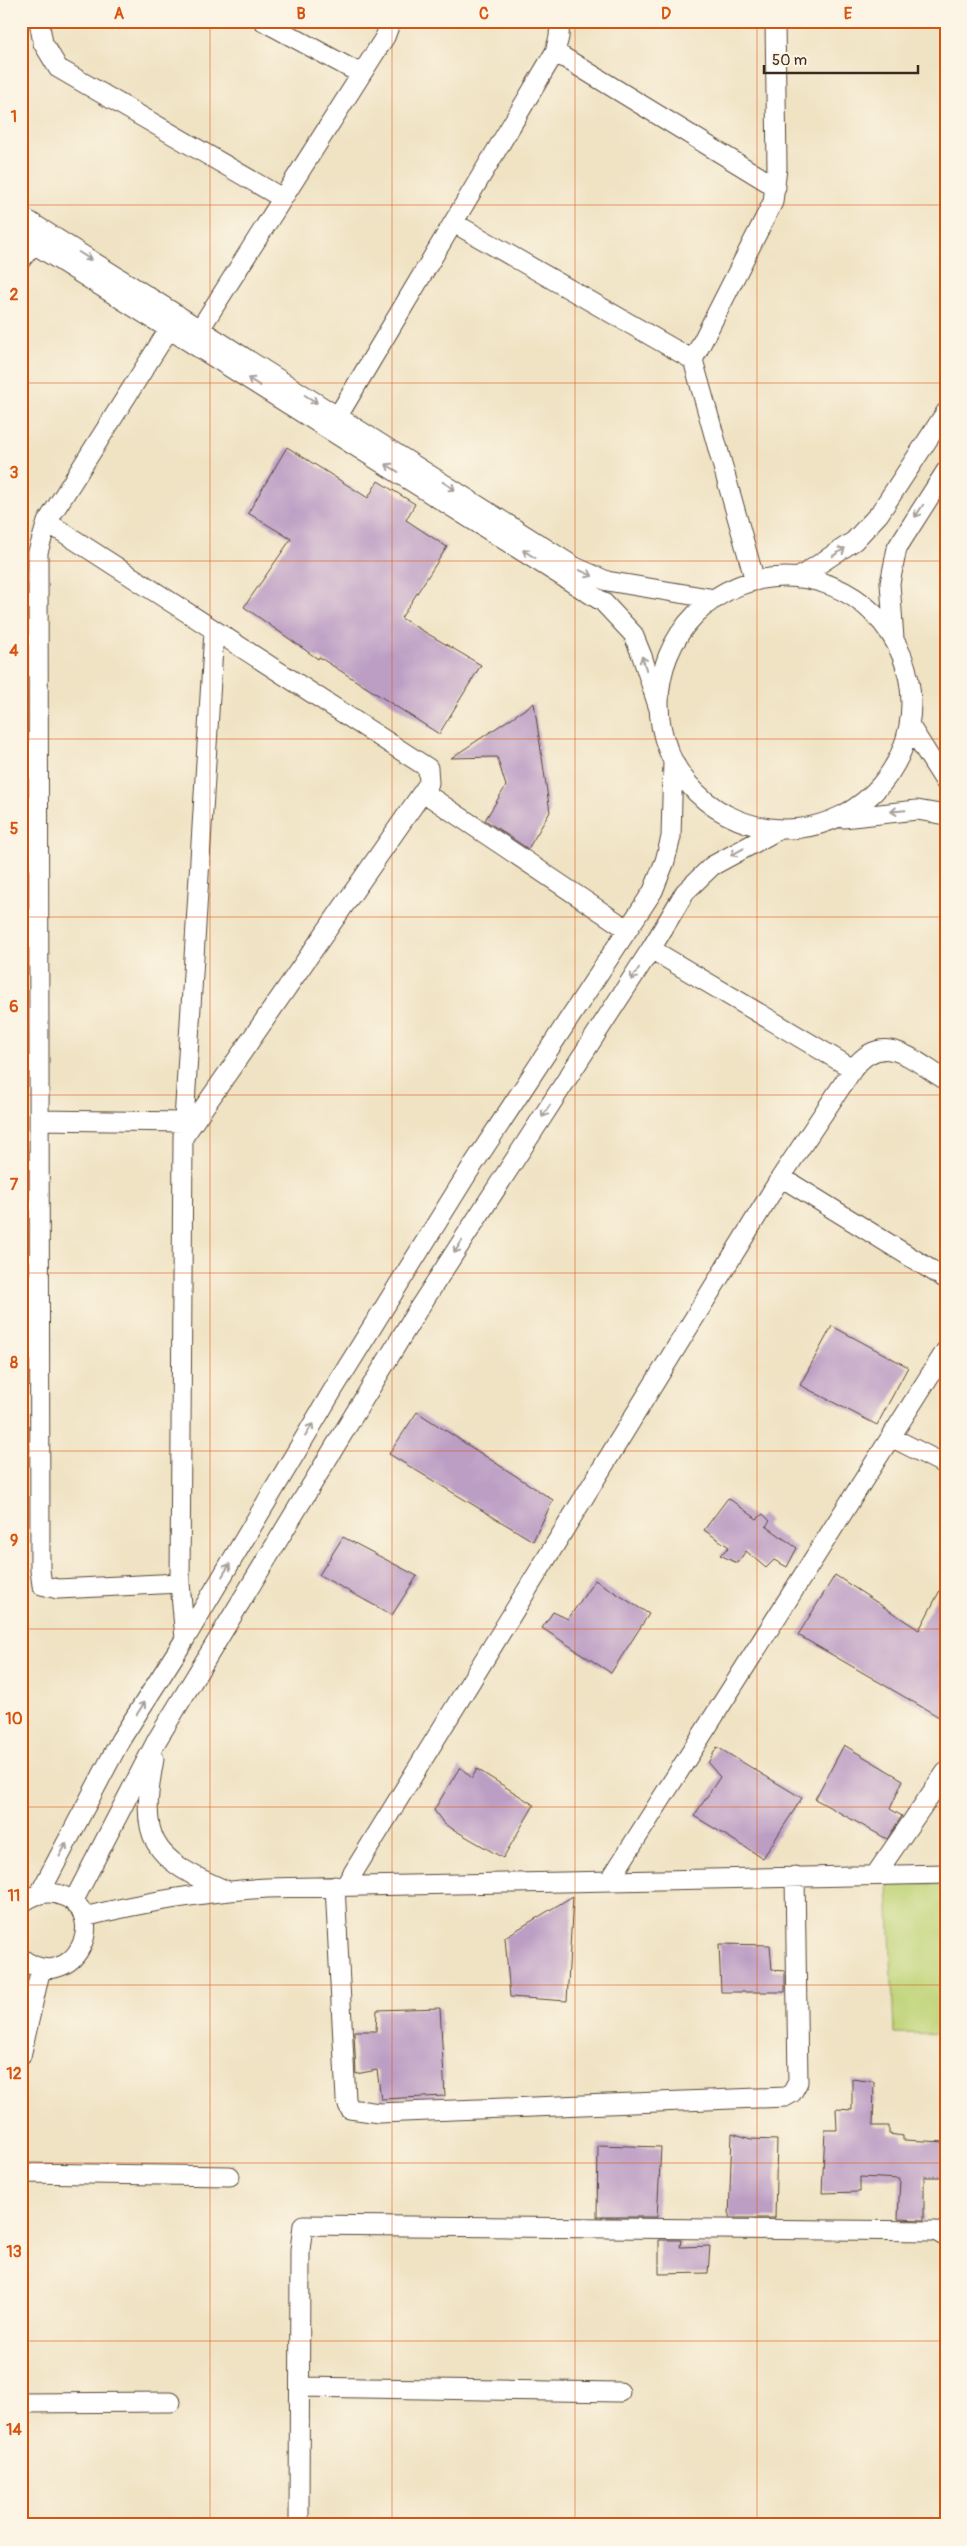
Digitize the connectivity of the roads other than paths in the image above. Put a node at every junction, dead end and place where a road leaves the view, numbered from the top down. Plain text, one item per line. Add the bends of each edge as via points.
1 (39, 21) edge
2 (263, 21) edge
3 (391, 21) edge
4 (560, 21) edge
5 (775, 21) edge
6 (555, 52) junction
7 (361, 74) junction
8 (776, 187) junction
9 (282, 198) junction
10 (21, 216) edge
11 (454, 223) junction
12 (33, 237) edge
13 (21, 260) edge
14 (174, 322) junction
15 (196, 336) junction
16 (693, 360) junction
17 (946, 412) edge
18 (334, 423) junction
19 (946, 471) edge
20 (47, 522) junction
21 (798, 578) junction
22 (755, 581) junction
23 (715, 599) junction
24 (214, 631) junction
25 (894, 639) junction
26 (659, 709) junction
27 (910, 726) junction
28 (673, 761) junction
29 (946, 783) edge
30 (423, 792) junction
31 (946, 816) edge
32 (837, 818) junction
33 (780, 829) junction
34 (627, 929) junction
35 (651, 949) junction
36 (853, 1069) junction
37 (946, 1080) edge
38 (39, 1120) junction
39 (183, 1130) junction
40 (781, 1177) junction
41 (946, 1279) edge
42 (30, 1284) edge
43 (946, 1350) edge
44 (891, 1437) junction
45 (946, 1465) edge
46 (180, 1583) junction
47 (185, 1640) junction
48 (121, 1739) junction
49 (153, 1747) junction
50 (946, 1772) edge
51 (876, 1874) junction
52 (946, 1874) edge
53 (795, 1876) junction
54 (610, 1880) junction
55 (340, 1886) junction
56 (226, 1891) junction
57 (40, 1893) junction
58 (21, 1904) edge
59 (78, 1910) junction
60 (21, 1958) edge
61 (41, 1968) junction
62 (21, 2056) edge
63 (21, 2173) edge
64 (230, 2176) dead end
65 (946, 2237) edge
66 (300, 2387) junction
67 (620, 2392) dead end
68 (171, 2402) dead end
69 (21, 2403) edge
70 (299, 2525) edge

1 - 9 street via 42,43 58,68
2 - 7 street
3 - 7 street
4 - 6 street
5 - 8 street
6 - 8 street
6 - 11 street
7 - 9 street
8 - 16 street via 773,202
9 - 15 street
10 - 12 street
11 - 16 street
11 - 18 street
12 - 13 street
12 - 14 street
14 - 15 street
14 - 20 street
15 - 18 street
16 - 22 street
21 -> 17 street via 854,541 879,514
18 -> 23 street via 591,575 644,588
26 -> 18 street via 633,634 603,602
19 -> 25 street via 897,548 890,583
20 - 24 street
20 - 38 street via 38,552
21 - 22 street
21 - 25 street via 843,591 863,604
22 - 23 street
23 - 26 street via 698,612 672,647 664,667
24 - 30 street via 428,768 429,783
24 - 39 street
25 - 27 street via 910,681
26 - 28 street via 661,728
27 - 29 street
27 - 32 street via 892,771 877,790 859,806
28 - 33 street via 685,780 717,810 737,820
28 - 34 street via 671,837 666,861 653,891
30 - 34 street
30 - 39 street
31 -> 32 street via 917,810
32 - 33 street via 809,827
33 -> 35 street via 712,866 685,892
47 -> 34 street via 333,1390 448,1205
35 - 36 street
35 -> 49 street via 418,1311
36 - 37 street via 862,1058 884,1048 900,1053
36 - 40 street
38 - 39 street
38 - 42 street
39 - 46 street
40 - 41 street
40 - 55 street
42 - 46 street via 42,1585 58,1590
43 - 44 street
44 - 45 street
44 - 54 street
46 - 47 street
48 -> 47 street
48 - 49 street
57 -> 48 street
49 - 56 street via 147,1812 155,1844 164,1857 179,1868
49 - 59 street
50 - 51 street
51 - 52 street
51 - 53 street
53 - 54 street
53 - 55 street via 798,2082 792,2093 785,2097 380,2113 350,2110 346,2100
54 - 55 street
55 - 56 street
56 - 59 street
57 - 58 street
57 - 59 street via 63,1896
59 - 61 street via 86,1930 84,1943 77,1955 55,1968
60 - 61 street
61 - 62 street
63 - 64 street
65 - 66 street via 935,2231 307,2224 302,2229 300,2250
66 - 67 street
66 - 70 street
68 - 69 street

